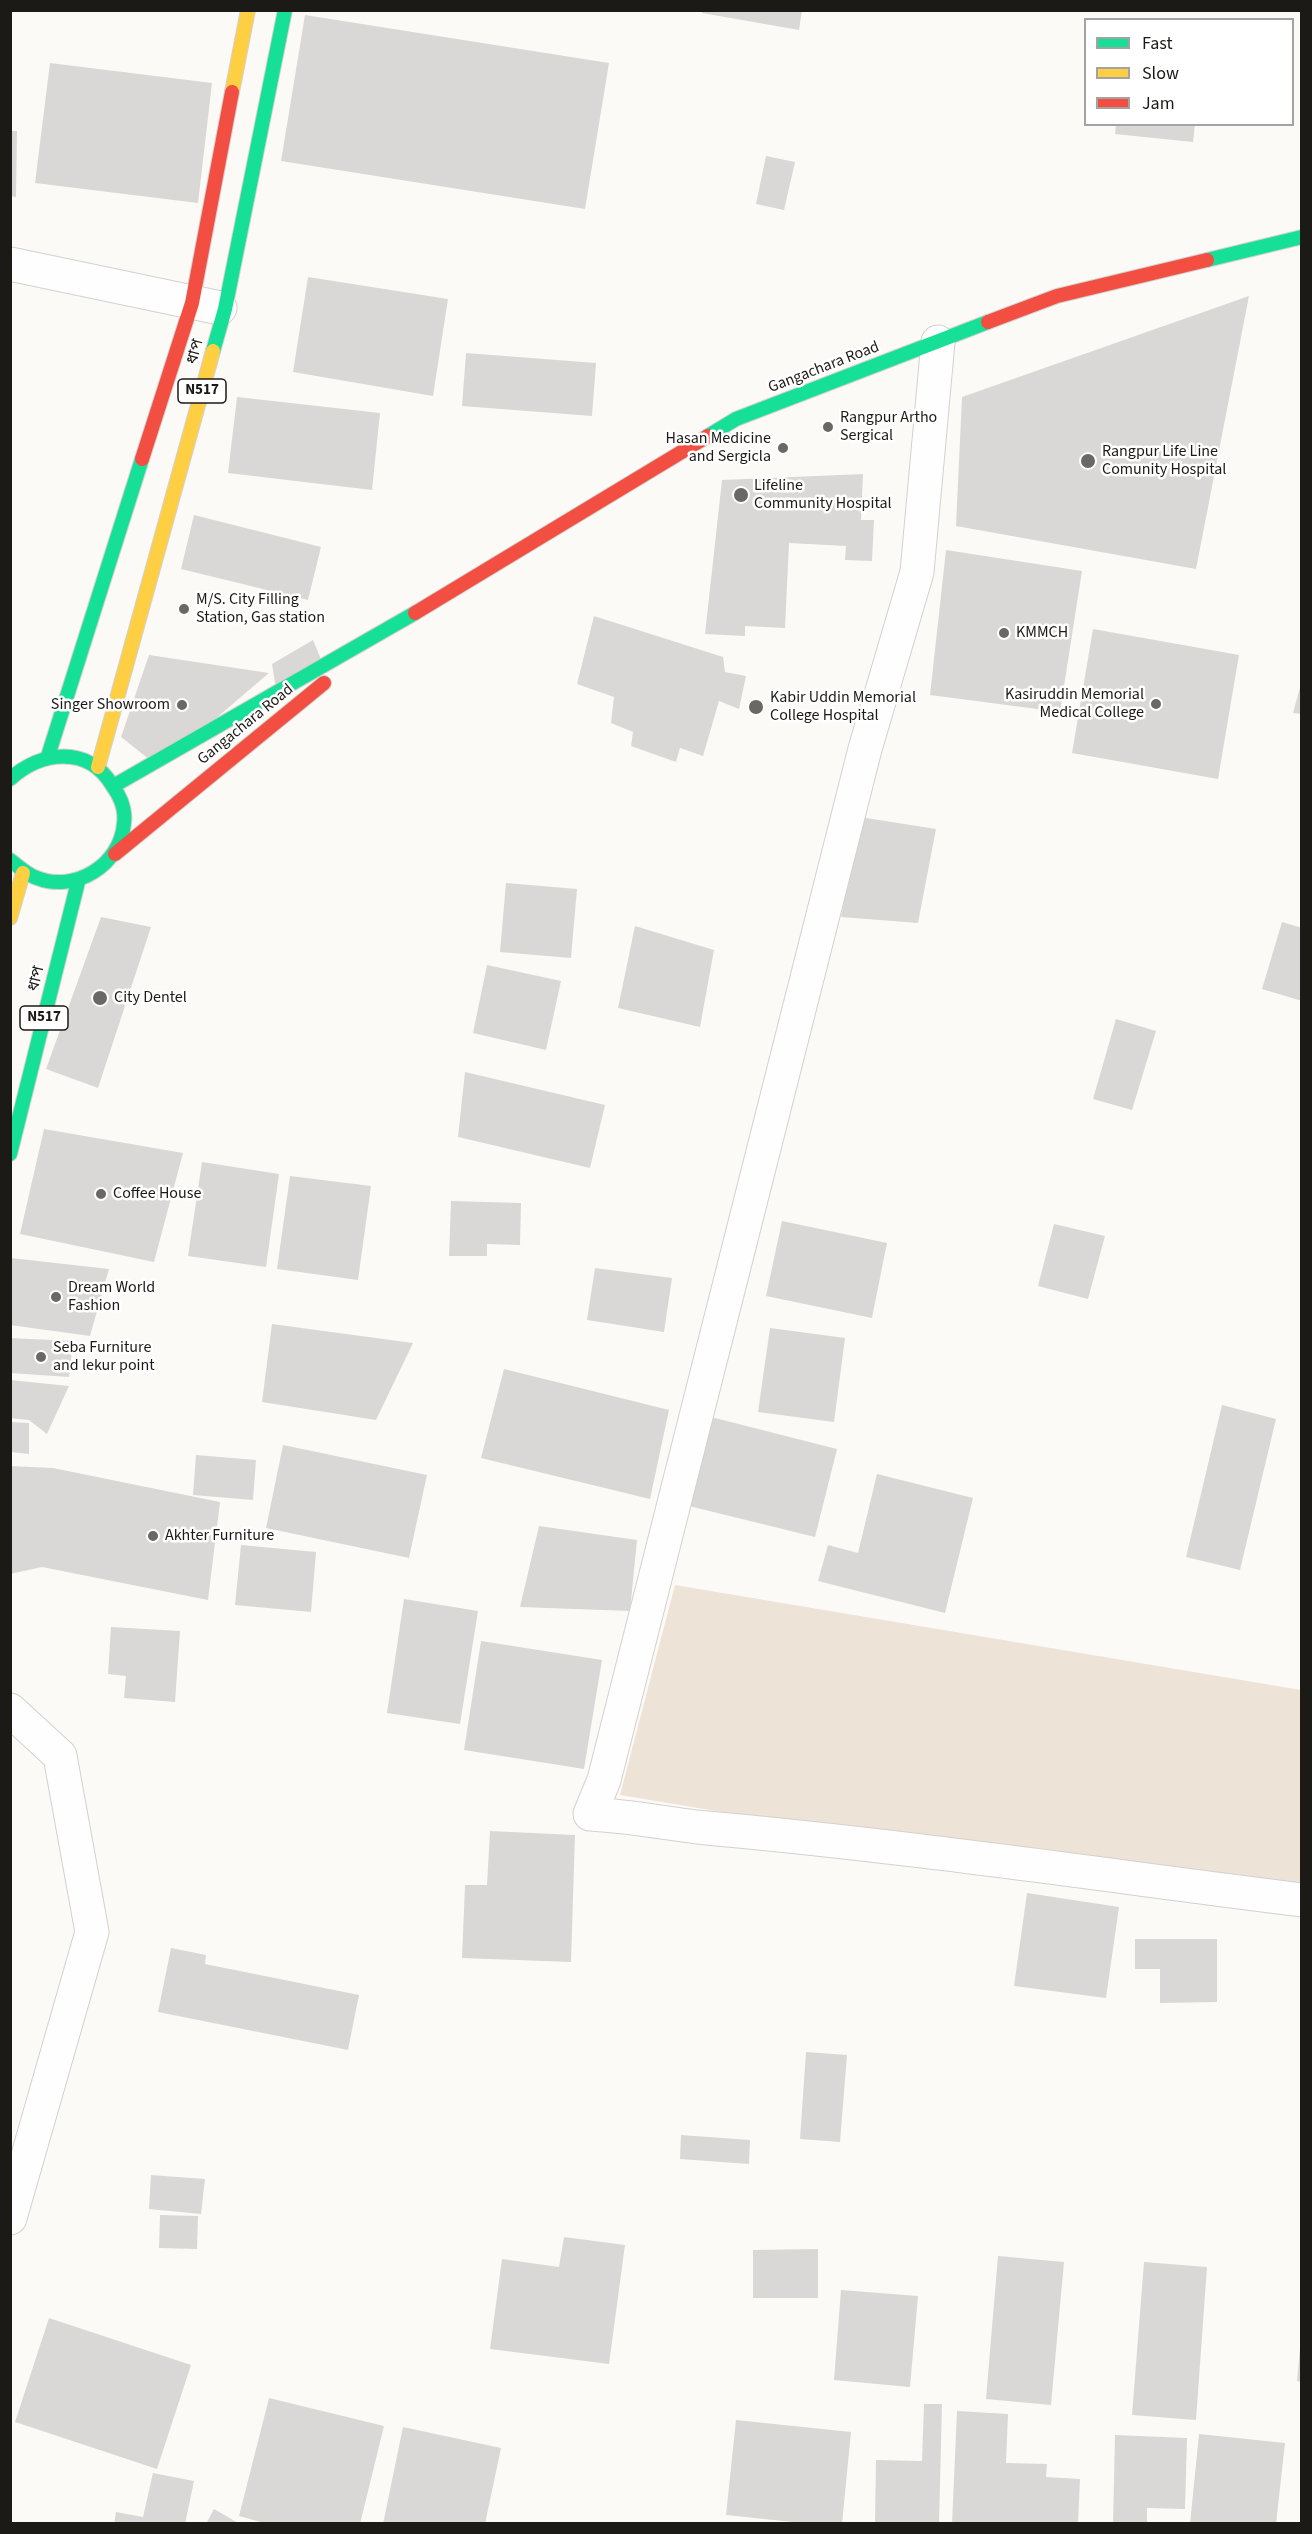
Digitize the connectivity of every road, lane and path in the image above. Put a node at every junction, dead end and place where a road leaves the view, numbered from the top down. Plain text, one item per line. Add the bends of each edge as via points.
1 (248, 10) edge
2 (285, 10) edge
3 (1302, 237) edge
4 (10, 264) edge
5 (192, 303) junction
6 (225, 309) junction
7 (938, 342) junction
8 (398, 622) junction
9 (48, 756) junction
10 (98, 767) junction
11 (10, 779) edge
12 (115, 785) junction
13 (115, 854) junction
14 (10, 860) edge
15 (23, 873) junction
16 (78, 882) junction
17 (10, 918) edge
18 (10, 1154) edge
19 (10, 1710) edge
20 (1302, 1900) edge
21 (10, 2218) edge

1 - 5 main road, ধাপ / N517
2 - 6 main road, ধাপ / N517
3 - 7 main road, Gangachara Road via 1057,296
4 - 5 street
5 - 6 street
5 - 9 main road, ধাপ / N517
6 - 10 main road, ধাপ / N517
7 - 8 main road, Gangachara Road via 736,419
7 - 20 street via 917,572 865,749 607,1768 590,1814 839,1839
8 - 12 main road, Gangachara Road
8 - 13 main road, Gangachara Road
9 - 10 main road via 84,759
9 - 11 main road via 25,765
10 - 12 main road
12 - 13 main road via 124,819
13 - 16 main road via 99,872
14 - 15 main road
15 - 16 main road via 50,883
15 - 17 main road
16 - 18 main road, ধাপ / N517
19 - 21 street via 60,1756 92,1932

